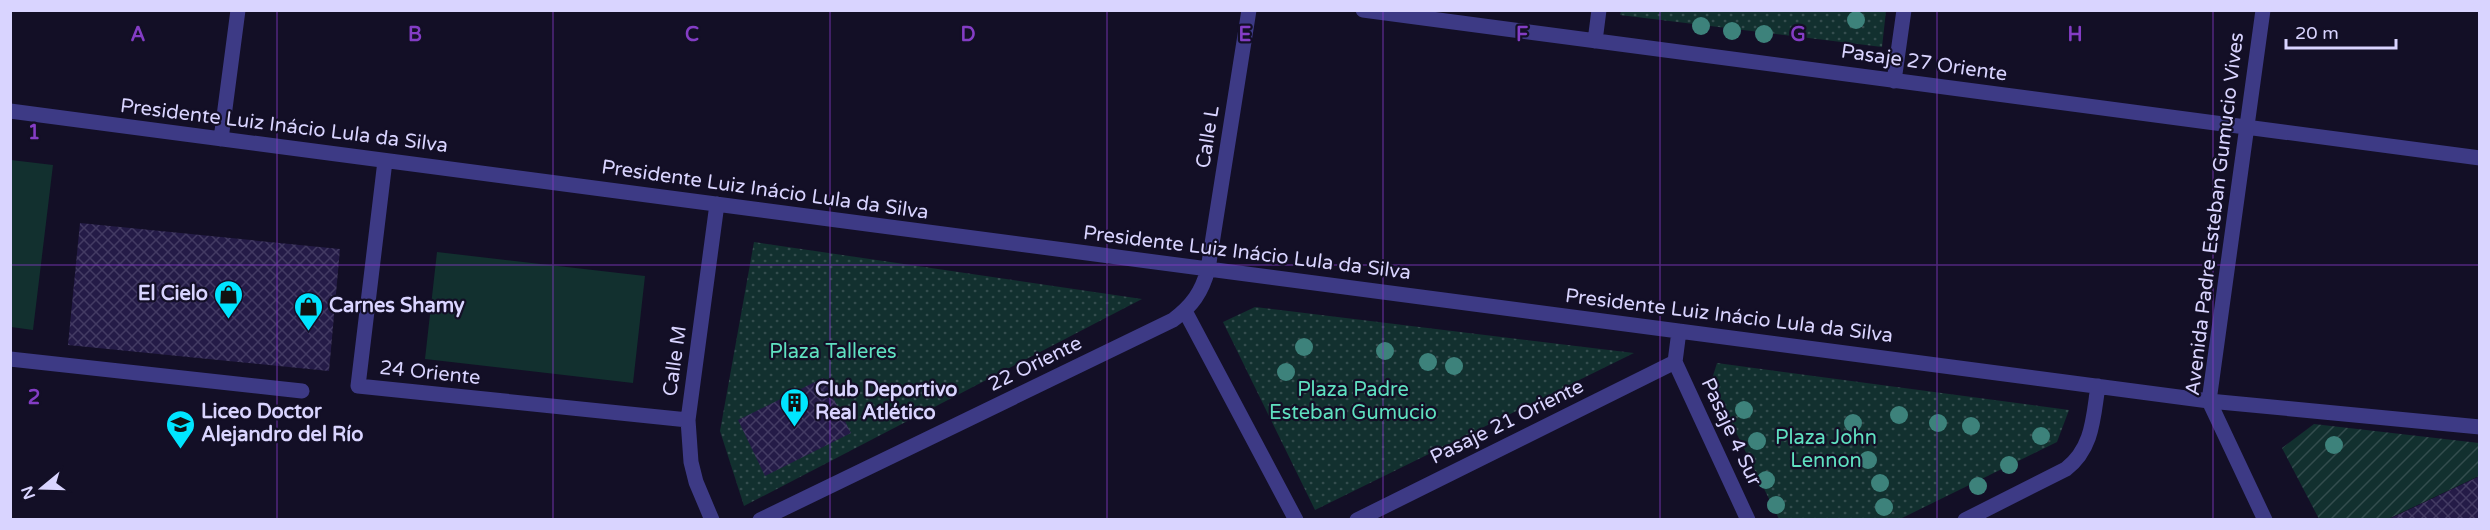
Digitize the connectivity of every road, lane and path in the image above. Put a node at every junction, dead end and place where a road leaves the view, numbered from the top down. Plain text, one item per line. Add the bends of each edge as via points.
1 (238, 10) edge
2 (1249, 10) edge
3 (1363, 10) edge
4 (1599, 10) edge
5 (1904, 10) edge
6 (2263, 10) edge
7 (1595, 41) junction
8 (1894, 81) junction
9 (10, 111) edge
10 (2247, 127) junction
11 (221, 139) junction
12 (2480, 158) edge
13 (385, 160) junction
14 (717, 204) junction
15 (1208, 269) junction
16 (1185, 312) junction
17 (1679, 331) junction
18 (10, 359) edge
19 (1676, 362) junction
20 (2098, 386) junction
21 (302, 391) dead end
22 (2209, 401) junction
23 (688, 420) junction
24 (2480, 428) edge
25 (712, 519) edge
26 (760, 519) edge
27 (1296, 519) edge
28 (1357, 519) edge
29 (1748, 519) edge
30 (1965, 519) edge
31 (2265, 519) edge

1 - 11 street
2 - 15 street, Calle L
3 - 7 street, Pasaje 27 Oriente
4 - 7 street
5 - 8 street
6 - 10 street, Avenida Padre Esteban Gumucio Vives
7 - 8 street, Pasaje 27 Oriente
8 - 10 street, Pasaje 27 Oriente
9 - 11 street, Presidente Luiz Inácio Lula da Silva
10 - 12 street, Pasaje 27 Oriente
10 - 22 street, Avenida Padre Esteban Gumucio Vives
11 - 13 street, Presidente Luiz Inácio Lula da Silva
13 - 14 street, Presidente Luiz Inácio Lula da Silva
13 - 23 street, 24 Oriente via 358,386
14 - 15 street, Presidente Luiz Inácio Lula da Silva
14 - 23 street, Calle M
15 - 16 street, 22 Oriente via 1203,287
15 - 17 street, Presidente Luiz Inácio Lula da Silva
16 - 26 street, 22 Oriente
16 - 27 street
17 - 19 street
17 - 20 street, Presidente Luiz Inácio Lula da Silva
18 - 21 street
19 - 28 street, Pasaje 21 Oriente
19 - 29 street, Pasaje 4 Sur
20 - 22 street, Presidente Luiz Inácio Lula da Silva
20 - 30 street via 2088,442 2076,462
22 - 24 street, Presidente Luiz Inácio Lula da Silva
22 - 31 street, Avenida Padre Esteban Gumucio Vives
23 - 25 street, Calle M via 691,462

